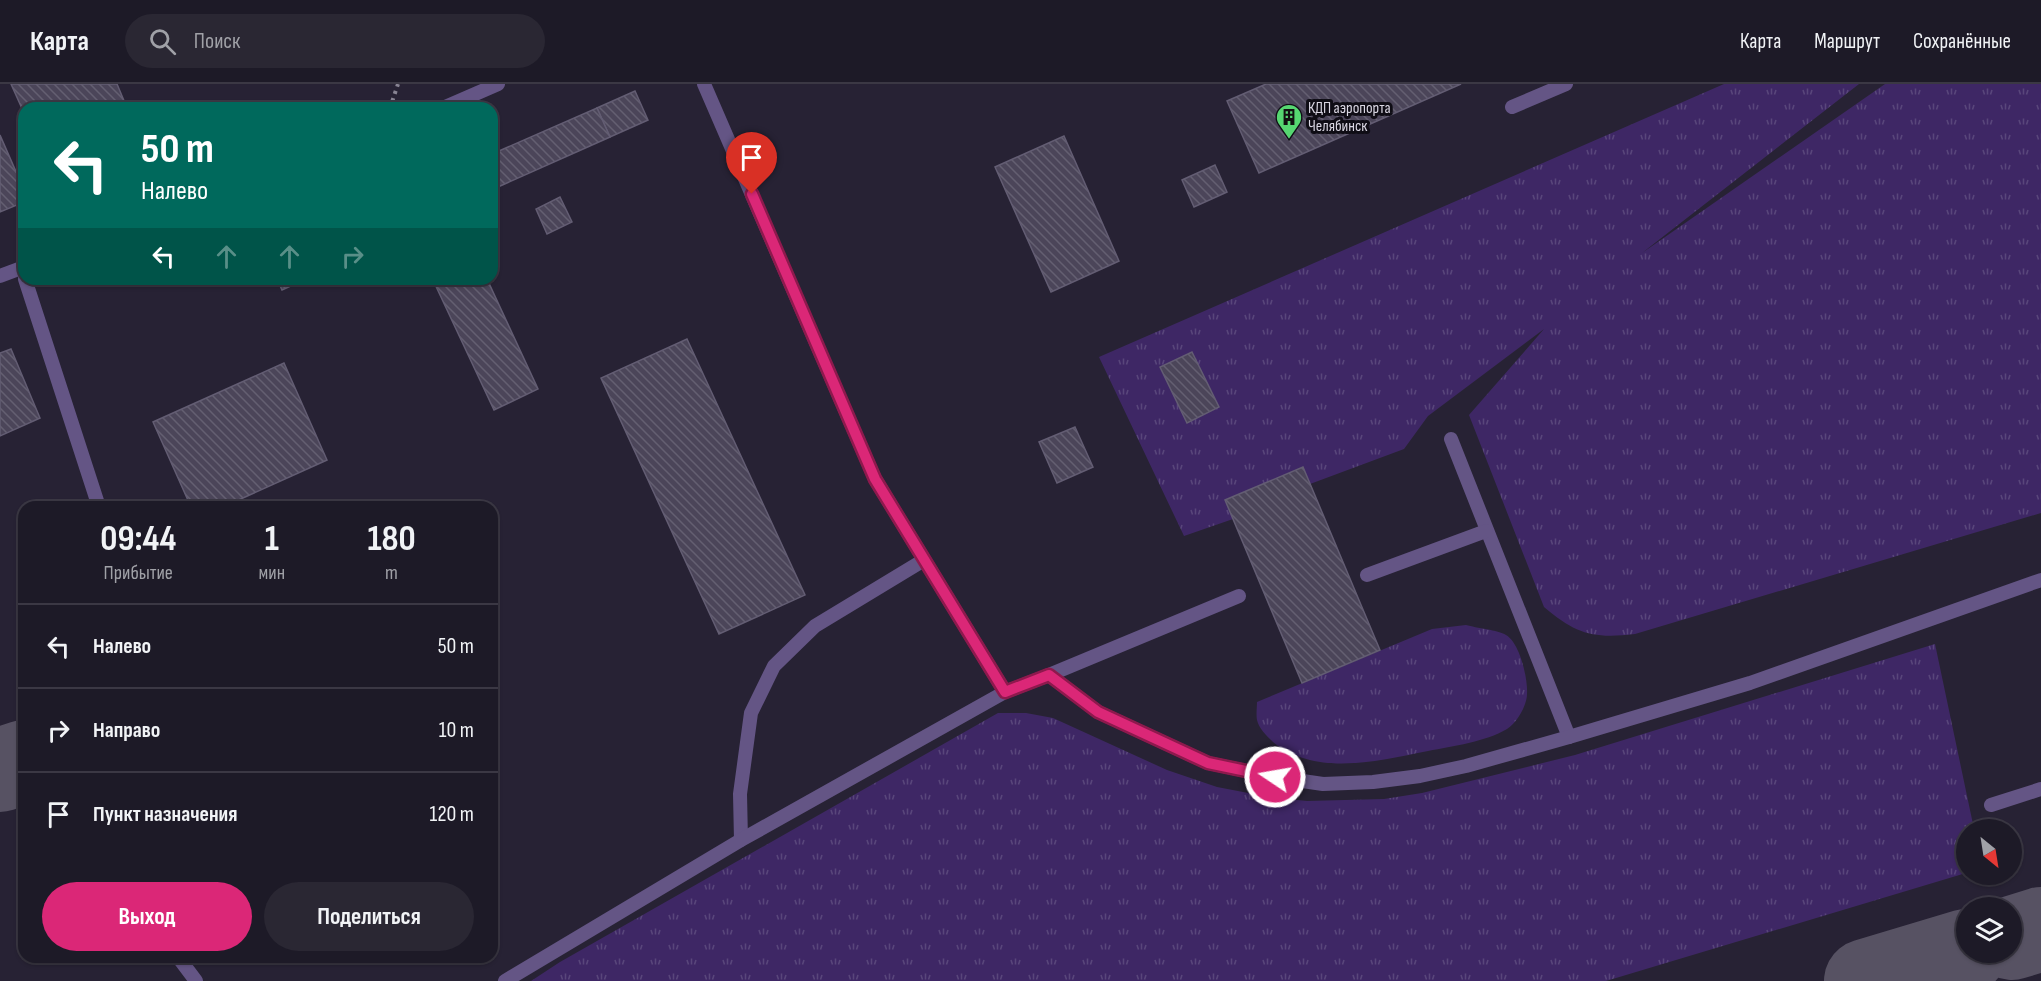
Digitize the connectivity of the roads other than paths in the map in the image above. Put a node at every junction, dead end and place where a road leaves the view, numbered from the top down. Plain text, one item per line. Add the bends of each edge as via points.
1 (498, 84) edge
2 (704, 84) edge
3 (1566, 84) edge
4 (457, 102) edge
5 (1512, 107) dead end
6 (18, 274) edge
7 (0, 276) edge
8 (27, 285) edge
9 (1451, 439) dead end
10 (97, 501) edge
11 (1486, 531) junction
12 (924, 560) junction
13 (1367, 575) dead end
14 (2041, 580) edge
15 (1239, 596) dead end
16 (1049, 675) junction
17 (1005, 692) junction
18 (1569, 737) junction
19 (2041, 789) edge
20 (1991, 805) dead end
21 (741, 840) junction
22 (182, 963) edge
23 (196, 981) edge
24 (505, 981) edge

1 - 4 lane
2 - 12 lane via 875,479
3 - 5 lane
6 - 7 lane
8 - 10 lane
9 - 11 lane
11 - 13 lane
11 - 18 lane
12 - 17 lane
12 - 21 lane via 815,626 774,666 751,713 740,794
14 - 18 lane via 1750,683
15 - 16 lane
16 - 17 lane
16 - 18 lane via 1098,712 1208,763 1323,784 1420,776
17 - 21 lane
19 - 20 lane
21 - 24 lane
22 - 23 lane

